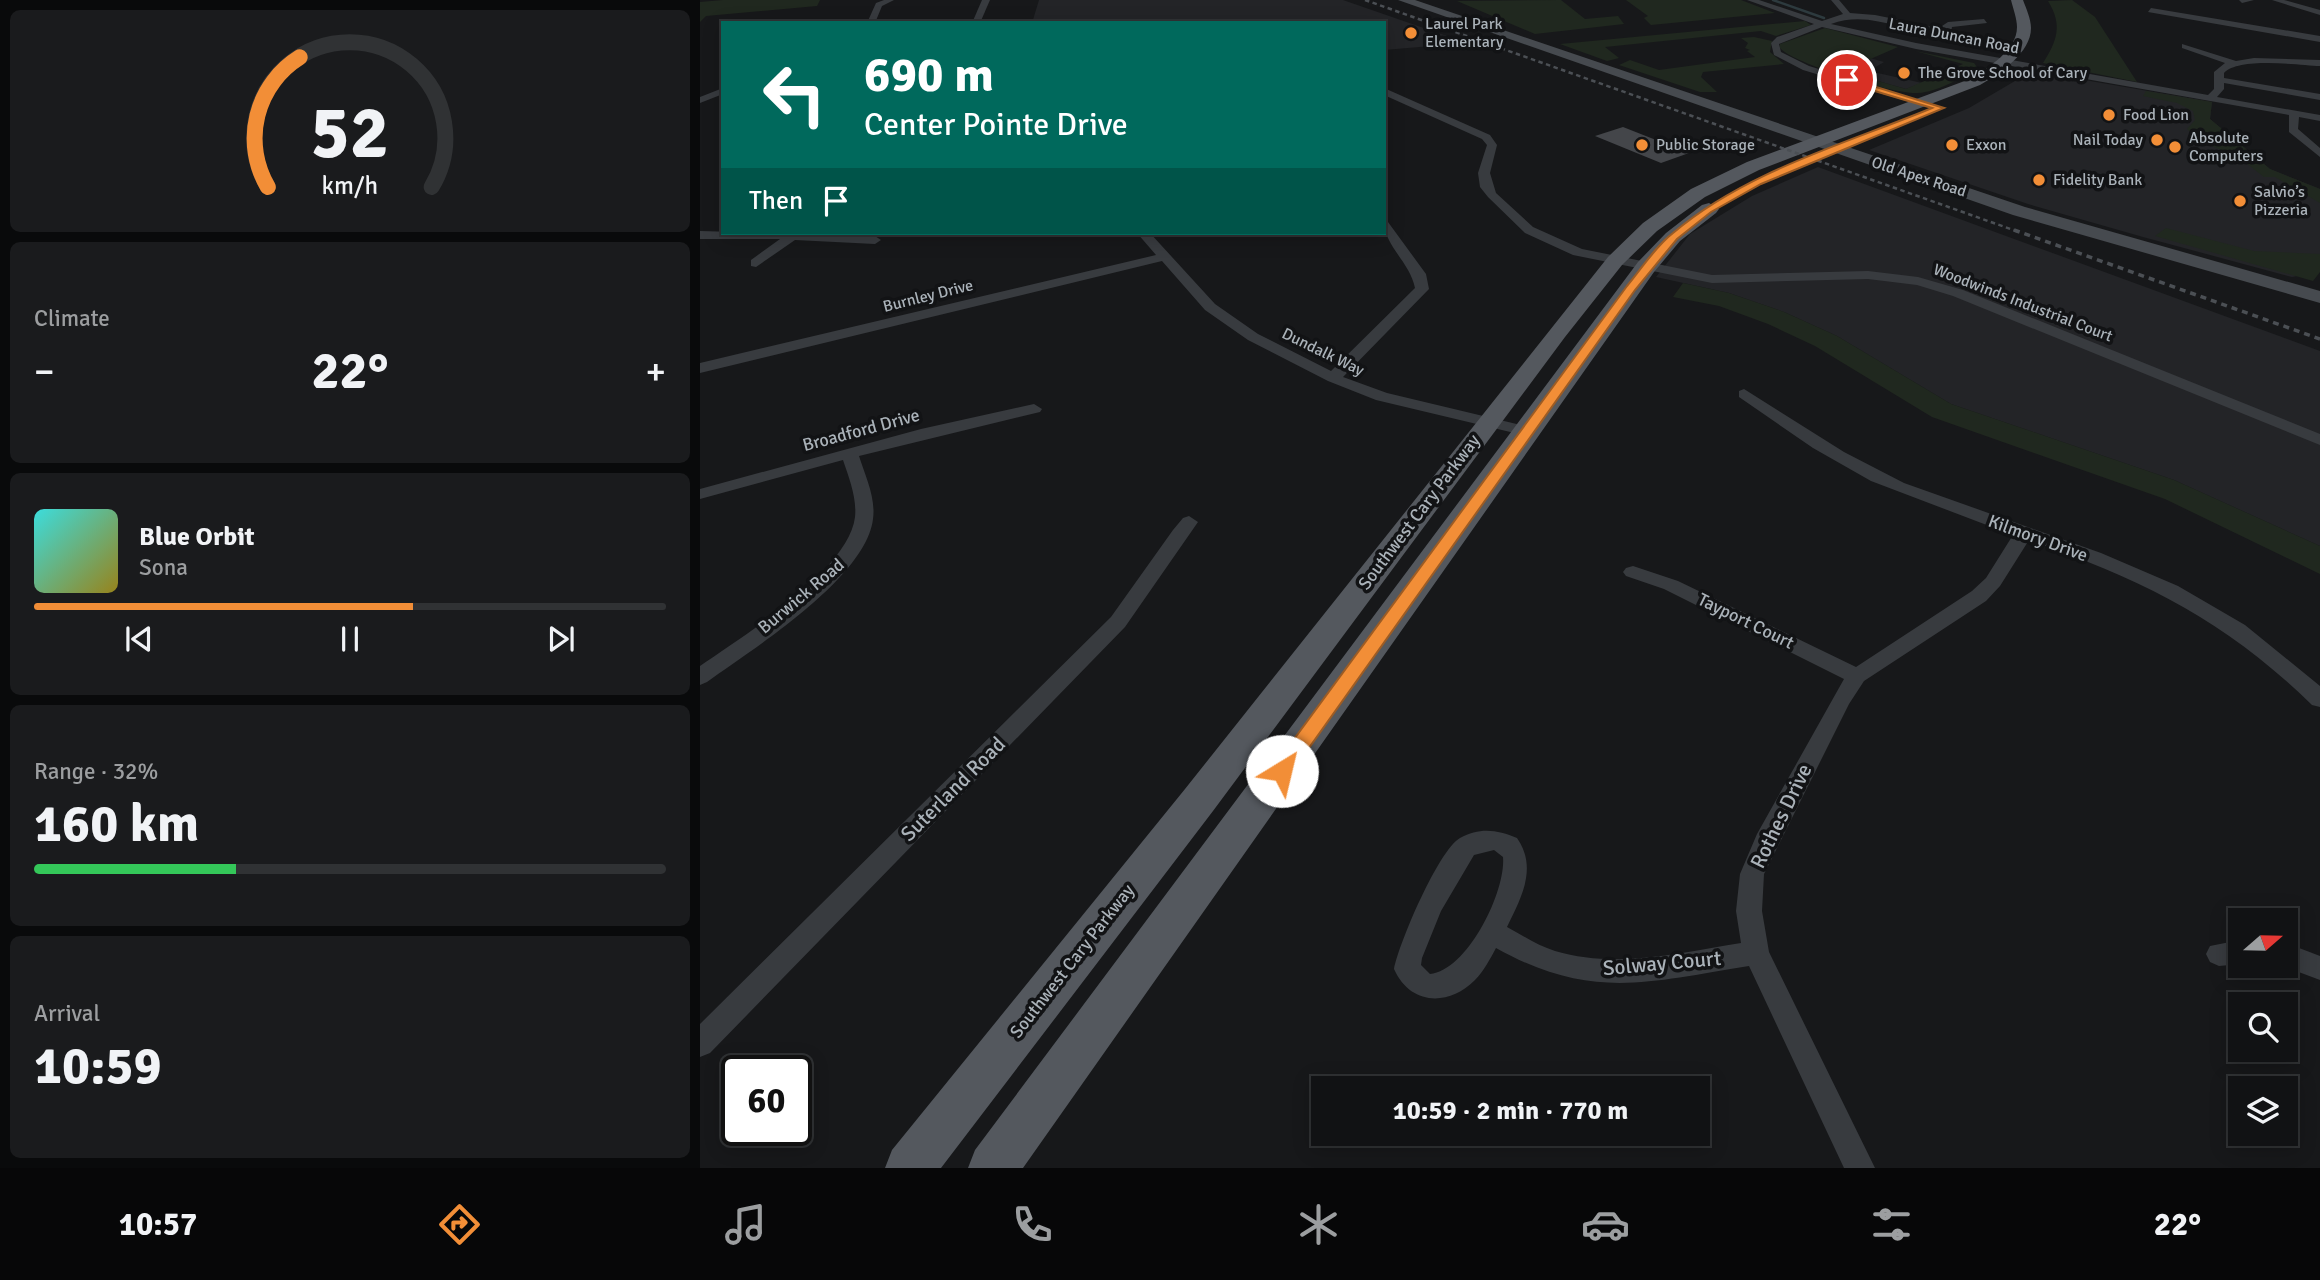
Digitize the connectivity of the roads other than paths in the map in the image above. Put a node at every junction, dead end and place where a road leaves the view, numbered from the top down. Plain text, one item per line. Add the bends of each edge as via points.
1 (890, 0) edge
2 (985, 0) edge
3 (1404, 0) edge
4 (1751, 0) edge
5 (1835, 0) edge
6 (2017, 0) edge
7 (2276, 0) edge
8 (2151, 10) dead end
9 (2320, 13) edge
10 (1848, 15) junction
11 (872, 21) edge
12 (977, 21) edge
13 (1984, 21) dead end
14 (1825, 25) junction
15 (2320, 38) edge
16 (2185, 46) dead end
17 (2028, 61) junction
18 (2005, 62) junction
19 (2233, 63) junction
20 (2320, 63) edge
21 (2221, 80) junction
22 (721, 92) edge
23 (1386, 92) edge
24 (2320, 97) edge
25 (2211, 98) junction
26 (1403, 99) junction
27 (700, 100) edge
28 (1386, 105) edge
29 (1932, 105) junction
30 (2294, 114) junction
31 (2320, 118) edge
32 (1828, 146) junction
33 (2320, 154) edge
34 (1386, 228) edge
35 (700, 235) edge
36 (793, 235) junction
37 (1145, 235) edge
38 (875, 240) dead end
39 (1164, 257) junction
40 (756, 263) dead end
41 (1631, 264) junction
42 (2320, 297) edge
43 (700, 368) edge
44 (1333, 378) junction
45 (1744, 394) dead end
46 (1034, 409) dead end
47 (1488, 422) junction
48 (1527, 431) junction
49 (2320, 440) edge
50 (849, 452) junction
51 (700, 494) edge
52 (1189, 522) dead end
53 (2024, 533) junction
54 (1633, 572) dead end
55 (1857, 676) junction
56 (700, 677) edge
57 (2320, 699) edge
58 (1491, 932) junction
59 (1756, 953) junction
60 (2298, 960) edge
61 (2320, 968) edge
62 (700, 1043) edge
63 (910, 1168) edge
64 (993, 1168) edge
65 (1860, 1168) edge

1 - 11 street via 879,5
2 - 12 street
3 - 32 main road, Old Apex Road
4 - 14 street, Laura Duncan Road
5 - 10 street
6 - 18 main road, Southwest Cary Parkway via 2024,27 2021,42
7 - 9 street
8 - 15 street
10 - 13 street via 1922,27
10 - 14 street
14 - 18 street, Laura Duncan Road
14 - 29 street via 1780,39 1775,50 1796,65
16 - 19 street
17 - 18 street, Laura Duncan Road
17 - 25 street, Laura Duncan Road
17 - 29 main road, Southwest Cary Parkway via 1988,89
18 - 29 main road, Southwest Cary Parkway
19 - 20 street
19 - 21 street via 2221,68
21 - 24 street
21 - 25 street
22 - 27 street
23 - 26 street
25 - 30 street, Laura Duncan Road
26 - 28 street
26 - 41 street, Woodwinds Industrial Court via 1486,136 1492,145 1484,173 1486,187 1529,230 1567,249
29 - 32 main road, Southwest Cary Parkway
30 - 31 street, Laura Duncan Road
30 - 33 street via 2293,130
32 - 41 main road, Southwest Cary Parkway via 1723,201
32 - 42 main road, Old Apex Road via 2019,211
34 - 44 street via 1419,274 1422,289
35 - 36 street
36 - 38 street
36 - 40 street
37 - 39 street, Dundalk Way
39 - 43 street, Burnley Drive
39 - 44 street, Dundalk Way via 1235,327
41 - 47 main road, Southwest Cary Parkway
41 - 48 main road, Southwest Cary Parkway
41 - 49 street, Woodwinds Industrial Court via 1728,280 1849,275 1918,281 1958,293
44 - 47 street, Dundalk Way via 1393,400
45 - 53 street, Kilmory Drive via 1860,469
46 - 50 street, Broadford Drive
47 - 48 street, Dundalk Way
47 - 63 main road, Southwest Cary Parkway
48 - 64 main road, Southwest Cary Parkway
50 - 51 street, Broadford Drive
50 - 56 street, Burwick Road via 864,521 849,555 802,600
52 - 62 street, Suterland Road via 1118,622
53 - 55 street, Rothes Drive via 1979,596
53 - 57 street, Kilmory Drive via 2119,567 2207,610 2259,645
54 - 55 street, Tayport Court via 1671,585
55 - 59 street, Rothes Drive via 1840,700 1752,874 1749,911
58 - 58 street via 1461,978 1444,987 1425,987 1407,969 1416,933 1465,848 1489,839 1500,841 1518,863 1516,879
58 - 59 street, Solway Court via 1553,962 1594,970 1660,967
59 - 65 street, Rothes Drive
60 - 61 street

